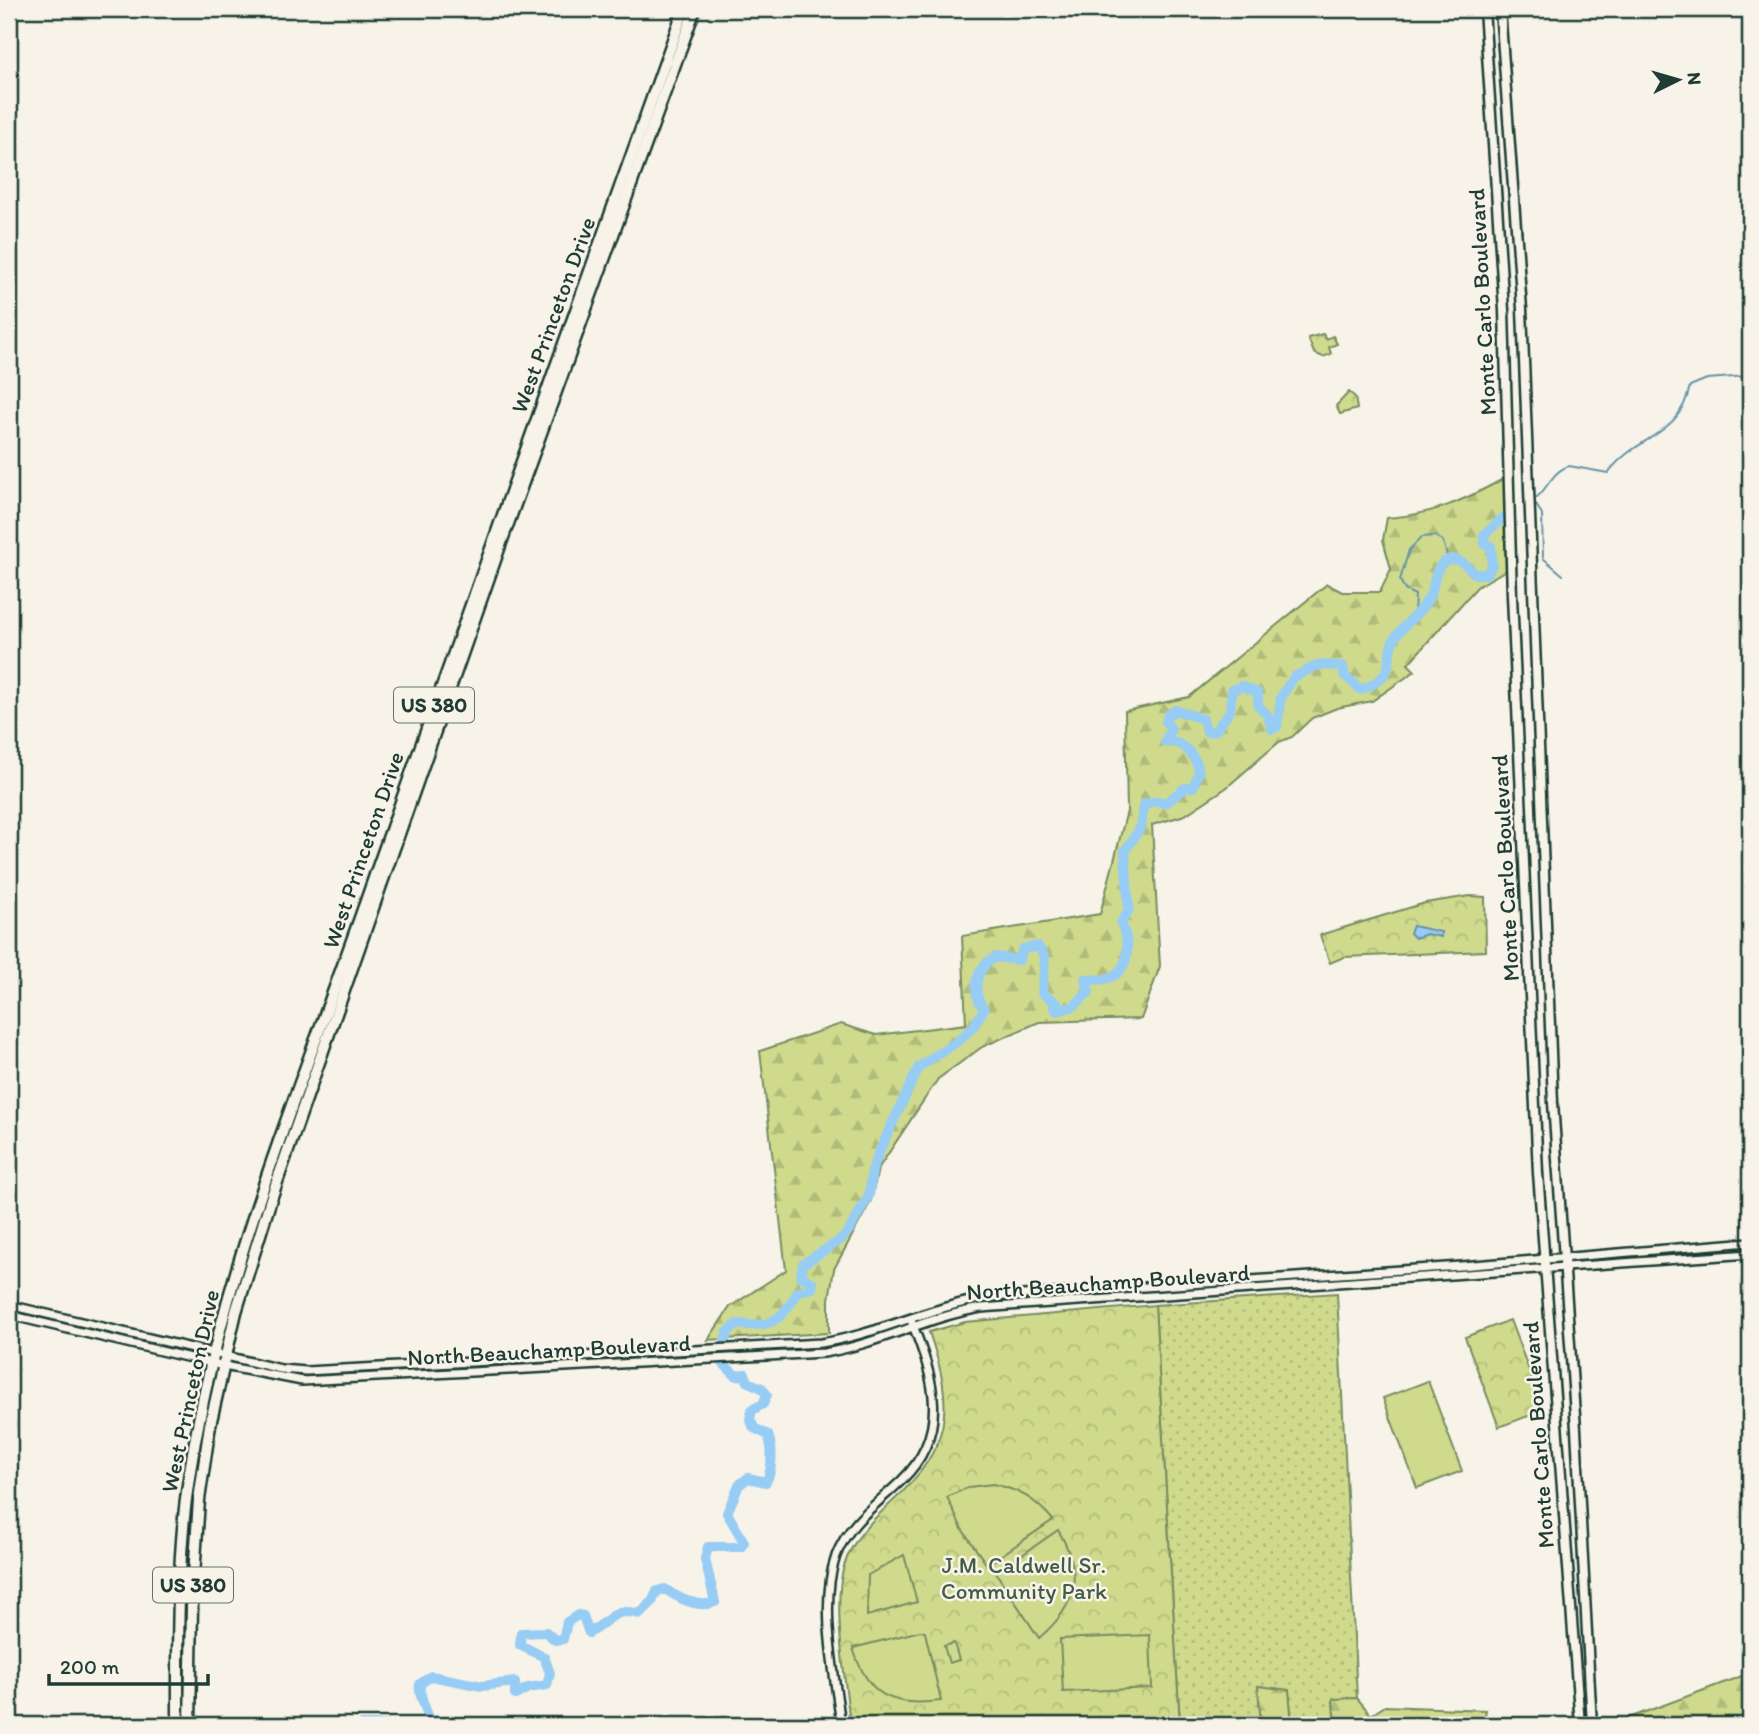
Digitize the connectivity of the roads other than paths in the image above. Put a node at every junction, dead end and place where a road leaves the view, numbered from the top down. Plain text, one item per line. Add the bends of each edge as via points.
1 (684, 9) edge
2 (695, 9) edge
3 (1484, 9) edge
4 (1500, 9) edge
5 (282, 1152) junction
6 (1750, 1242) edge
7 (1750, 1254) edge
8 (1562, 1257) junction
9 (1545, 1258) junction
10 (1563, 1268) junction
11 (1546, 1270) junction
12 (9, 1305) edge
13 (22, 1308) junction
14 (9, 1315) edge
15 (20, 1317) junction
16 (912, 1323) junction
17 (93, 1324) junction
18 (90, 1334) junction
19 (215, 1352) junction
20 (226, 1354) junction
21 (212, 1363) junction
22 (224, 1366) junction
23 (323, 1370) junction
24 (302, 1381) junction
25 (178, 1725) edge
26 (190, 1725) edge
27 (841, 1725) edge
28 (1580, 1725) edge
29 (1592, 1725) edge

1 - 5 highway, West Princeton Drive / US 380 via 484,561
2 - 5 highway, West Princeton Drive / US 380
3 - 9 main road, Monte Carlo Boulevard via 1504,310 1513,610
4 - 8 main road, Monte Carlo Boulevard via 1522,309 1531,609
5 - 19 highway, West Princeton Drive / US 380 via 245,1239
5 - 20 highway, West Princeton Drive / US 380
6 - 8 street, North Beauchamp Boulevard
7 - 10 street, North Beauchamp Boulevard
8 - 9 street, North Beauchamp Boulevard
8 - 10 main road, Monte Carlo Boulevard
9 - 11 main road, Monte Carlo Boulevard
9 - 16 street, North Beauchamp Boulevard via 992,1297 951,1305
10 - 11 street, North Beauchamp Boulevard
10 - 29 main road, Monte Carlo Boulevard
11 - 16 street, North Beauchamp Boulevard via 981,1308
11 - 28 main road, Monte Carlo Boulevard
12 - 13 street, North Beauchamp Boulevard
13 - 15 street
13 - 17 street, North Beauchamp Boulevard
14 - 15 street, North Beauchamp Boulevard
15 - 18 street, North Beauchamp Boulevard
16 - 23 street, North Beauchamp Boulevard via 856,1338 797,1345
16 - 24 street, North Beauchamp Boulevard via 847,1349 797,1355
16 - 27 street via 933,1383 935,1409 928,1438 902,1480 859,1517 832,1570 829,1600
17 - 18 street
17 - 19 street, North Beauchamp Boulevard
18 - 21 street, North Beauchamp Boulevard
19 - 20 street, North Beauchamp Boulevard
19 - 21 highway, West Princeton Drive / US 380
20 - 22 highway, West Princeton Drive / US 380
20 - 23 street, North Beauchamp Boulevard via 290,1371
21 - 22 street, North Beauchamp Boulevard
21 - 25 highway, West Princeton Drive / US 380 via 186,1500
22 - 24 street, North Beauchamp Boulevard
22 - 26 highway, West Princeton Drive / US 380 via 199,1500
23 - 24 street via 321,1375 303,1377

